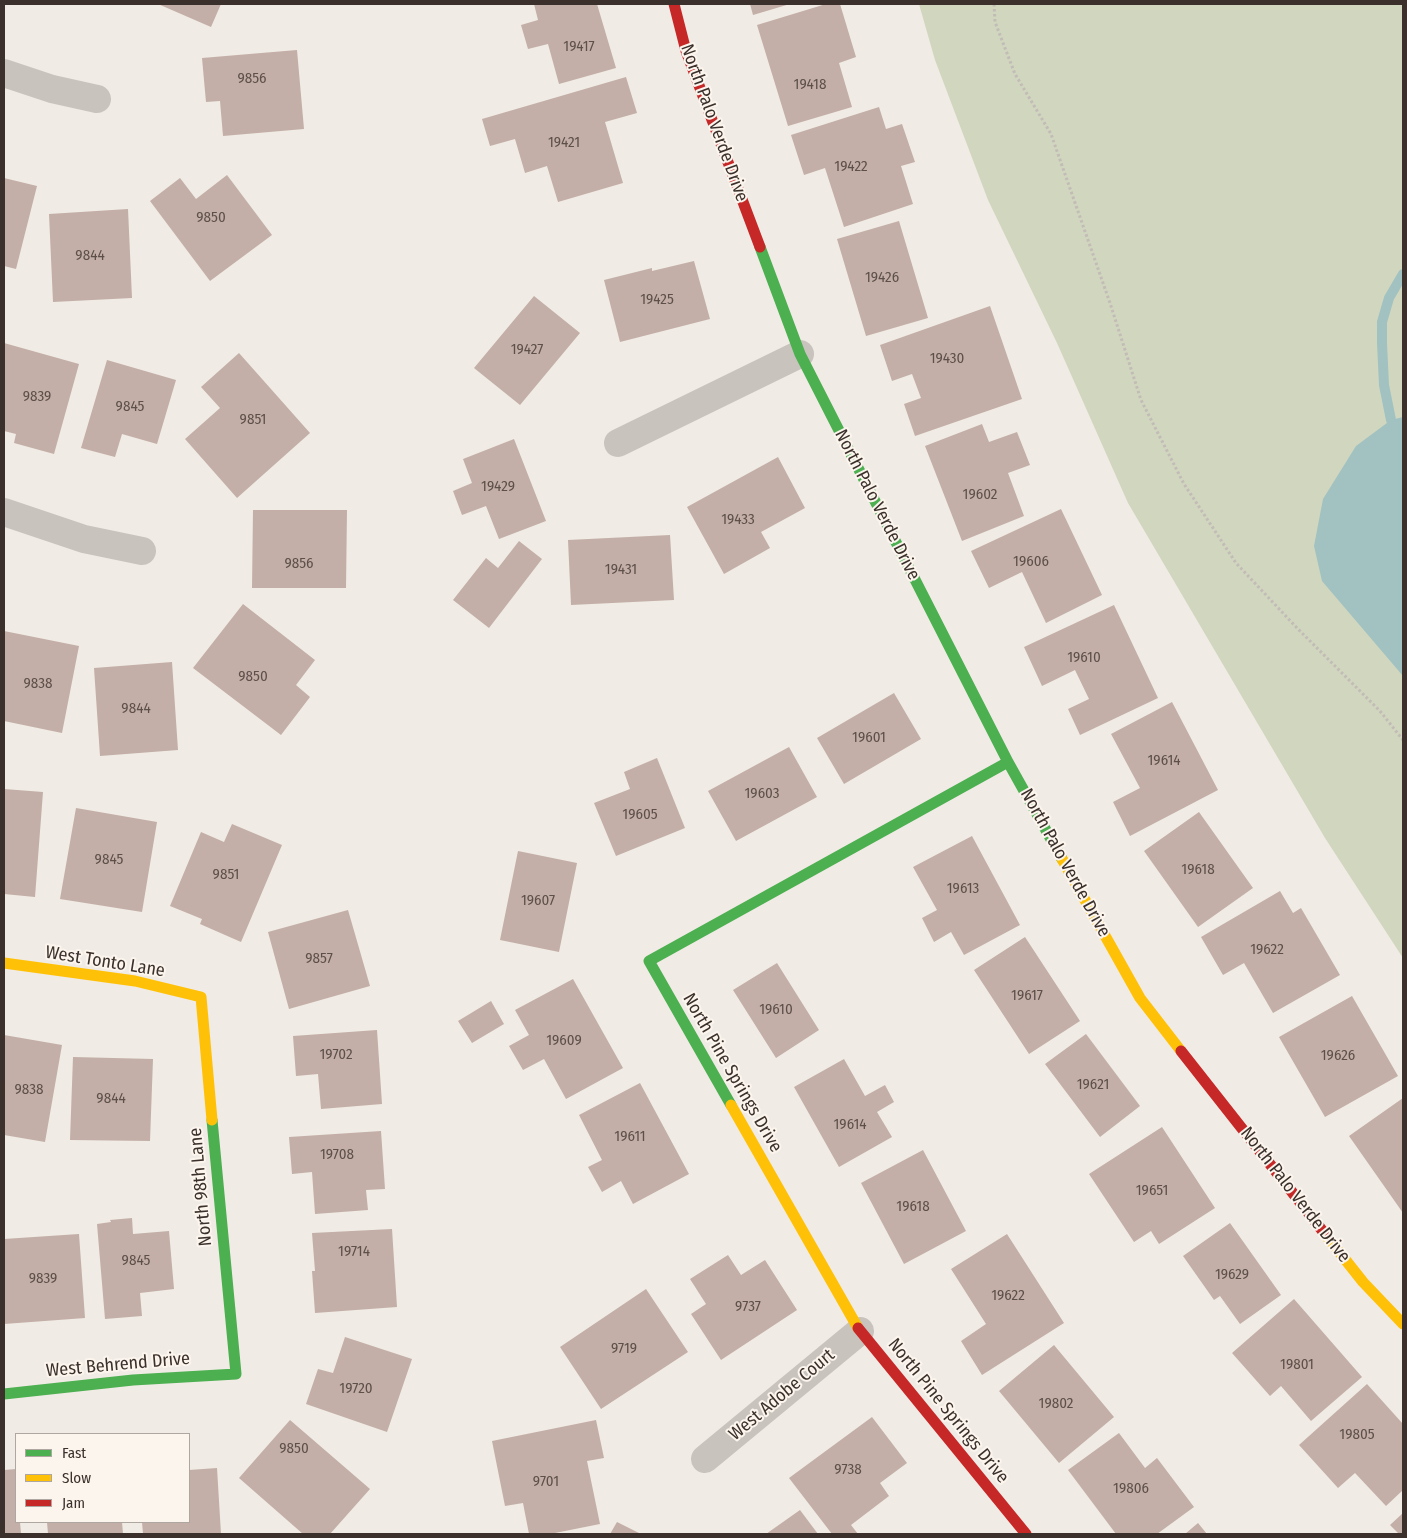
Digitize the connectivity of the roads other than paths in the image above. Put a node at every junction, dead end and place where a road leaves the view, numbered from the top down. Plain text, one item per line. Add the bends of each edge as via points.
1 (674, 4) edge
2 (4, 73) edge
3 (97, 99) dead end
4 (800, 354) junction
5 (618, 443) dead end
6 (4, 512) edge
7 (142, 551) dead end
8 (1008, 762) junction
9 (4, 964) edge
10 (201, 997) joint
11 (1403, 1324) edge
12 (860, 1331) junction
13 (236, 1374) joint
14 (4, 1394) edge
15 (705, 1459) dead end
16 (1026, 1534) edge

1 - 4 street, North Palo Verde Drive via 686,51
2 - 3 street
4 - 5 street
4 - 8 street, North Palo Verde Drive
6 - 7 street via 84,539
8 - 11 street, North Palo Verde Drive via 1140,998 1363,1282
8 - 12 street, North Pine Springs Drive via 648,962
9 - 10 street, West Tonto Lane via 135,981
10 - 13 street, North 98th Lane
12 - 15 street, West Adobe Court
12 - 16 street, North Pine Springs Drive
13 - 14 street, West Behrend Drive via 133,1380

